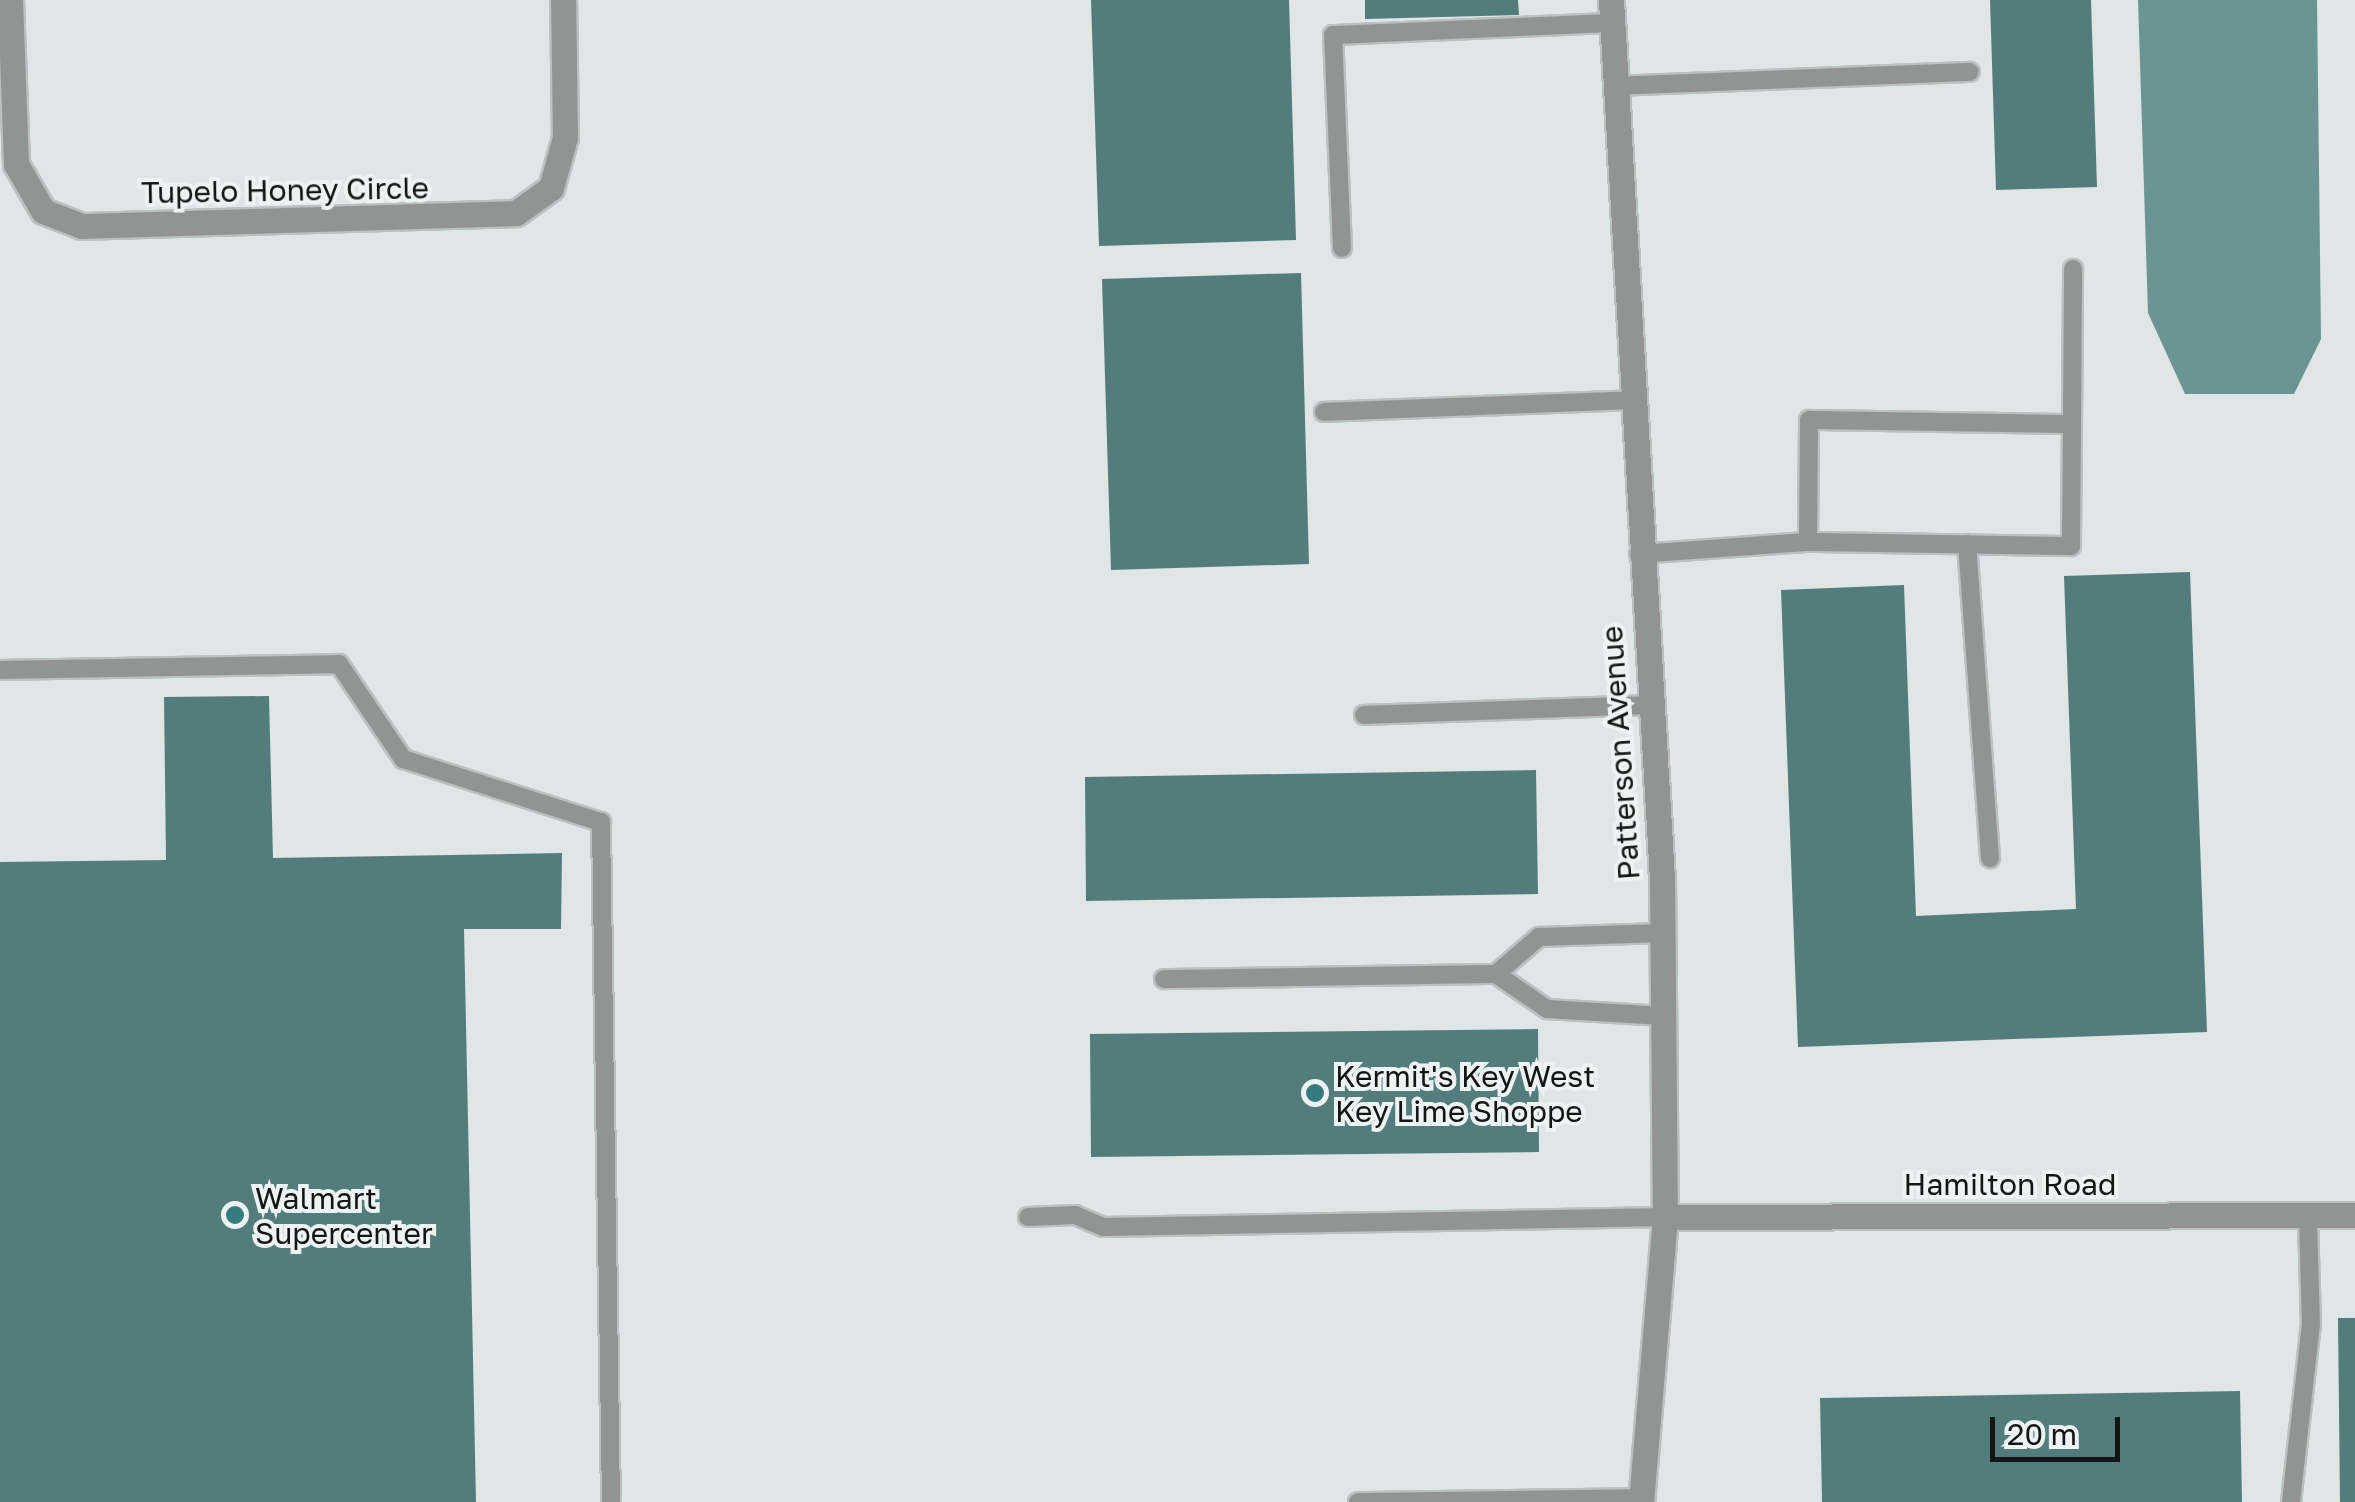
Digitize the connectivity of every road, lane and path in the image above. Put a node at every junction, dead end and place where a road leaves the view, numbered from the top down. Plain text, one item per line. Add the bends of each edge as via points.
1 (10, 0) edge
2 (563, 0) edge
3 (1612, 12) edge
4 (1970, 72) dead end
5 (1616, 86) junction
6 (1342, 248) dead end
7 (2073, 269) dead end
8 (1631, 400) junction
9 (1324, 412) dead end
10 (2072, 424) junction
11 (1808, 542) junction
12 (1967, 544) junction
13 (1639, 554) junction
14 (0, 670) edge
15 (1650, 705) junction
16 (1364, 715) dead end
17 (1990, 858) dead end
18 (1663, 933) junction
19 (1496, 974) junction
20 (1164, 978) dead end
21 (1663, 1016) junction
22 (2355, 1214) edge
23 (2308, 1216) junction
24 (1028, 1218) dead end
25 (1665, 1218) junction
26 (1641, 1500) edge
27 (611, 1502) edge
28 (1358, 1502) edge
29 (2291, 1502) edge

1 - 2 street, Tupelo Honey Circle via 16,164 43,211 82,226 516,212 551,188 566,137
3 - 5 street, Patterson Avenue
3 - 6 lane via 1333,35
4 - 5 lane
5 - 8 street, Patterson Avenue
7 - 10 lane
8 - 9 lane
8 - 13 street, Patterson Avenue
10 - 11 lane via 1809,420
10 - 12 lane via 2071,546
11 - 12 lane
11 - 13 lane
12 - 17 lane
13 - 15 street, Patterson Avenue
14 - 27 lane via 339,664 403,759 601,822
15 - 16 lane
15 - 18 street, Patterson Avenue
18 - 19 lane via 1540,937
18 - 21 street, Patterson Avenue
19 - 20 lane
19 - 21 lane via 1547,1009
21 - 25 street, Patterson Avenue
22 - 23 street, Hamilton Road
23 - 25 street, Hamilton Road
23 - 29 lane via 2310,1326
24 - 25 lane via 1075,1215 1103,1227
25 - 26 street, Patterson Avenue
26 - 28 lane

